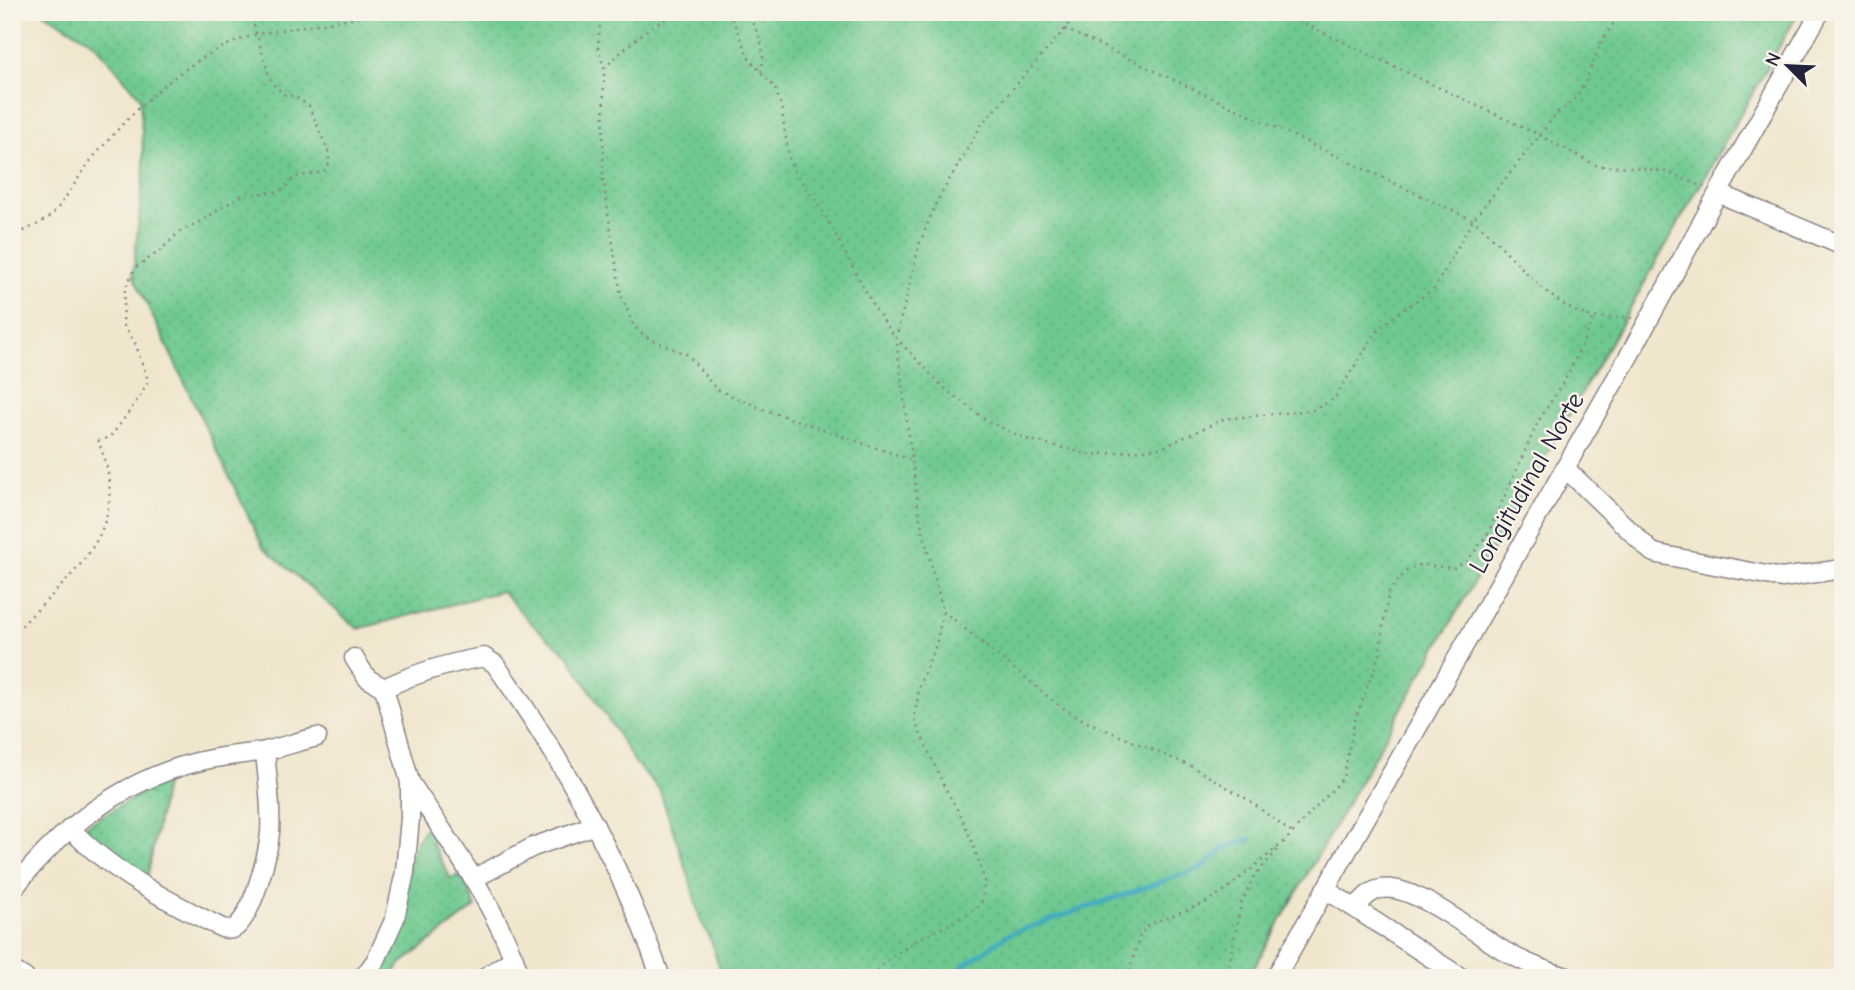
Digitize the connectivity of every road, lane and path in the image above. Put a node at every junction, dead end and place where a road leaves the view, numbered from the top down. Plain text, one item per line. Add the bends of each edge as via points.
1 (250, 12) edge
2 (387, 12) edge
3 (601, 12) edge
4 (681, 12) edge
5 (729, 12) edge
6 (744, 12) edge
7 (1076, 12) edge
8 (1280, 12) edge
9 (1623, 12) edge
10 (1820, 12) edge
11 (1065, 29) junction
12 (258, 34) junction
13 (604, 68) junction
14 (761, 72) junction
15 (1539, 135) junction
16 (1718, 192) junction
17 (1473, 220) junction
18 (12, 239) edge
19 (1843, 246) edge
20 (1594, 317) junction
21 (1644, 330) junction
22 (896, 338) junction
23 (912, 460) junction
24 (1565, 468) junction
25 (1842, 569) edge
26 (943, 611) junction
27 (12, 636) edge
28 (354, 658) dead end
29 (384, 688) junction
30 (317, 737) dead end
31 (265, 751) junction
32 (410, 782) junction
33 (595, 825) junction
34 (70, 828) junction
35 (440, 828) junction
36 (1292, 832) junction
37 (408, 837) junction
38 (1283, 843) junction
39 (18, 872) edge
40 (475, 878) junction
41 (1325, 889) junction
42 (12, 891) edge
43 (1355, 908) junction
44 (514, 958) junction
45 (12, 970) edge
46 (25, 978) edge
47 (363, 978) edge
48 (484, 978) edge
49 (521, 978) edge
50 (661, 978) edge
51 (879, 978) edge
52 (1127, 978) edge
53 (1224, 978) edge
54 (1275, 978) edge
55 (1462, 978) edge
56 (1571, 978) edge

1 - 12 path
2 - 12 path
3 - 13 path via 598,47
4 - 13 path via 644,31
5 - 14 path via 750,60
6 - 14 path via 764,47
7 - 11 path
8 - 15 path
9 - 15 path via 1606,35 1581,90
10 - 16 street, Longitudinal Norte
11 - 17 path
11 - 22 path via 982,124 937,201 920,242
12 - 18 path via 196,61 168,81 96,154 42,224
12 - 27 path via 271,82 285,95 309,106 329,153 327,170 295,177 281,191 240,196 179,232 135,268 125,289 123,324 148,380 122,424 98,441 110,485 104,527 84,562
13 - 23 path via 603,180 621,295 638,331 688,355 716,389
14 - 22 path via 775,88 781,106 794,171 824,213 875,309
15 - 16 path via 1597,166 1667,172
15 - 17 path
16 - 19 street
16 - 21 street, Longitudinal Norte
17 - 20 path via 1549,293
17 - 22 path via 1434,289 1376,332 1334,399 1313,410 1224,419 1161,448 1091,456 1027,439 987,421 943,387
20 - 21 path via 1630,317
20 - 36 path via 1570,371 1538,422 1487,535 1468,560 1454,568 1421,565 1408,569 1389,591 1380,654 1355,720 1343,778
21 - 24 street, Longitudinal Norte
22 - 23 path
23 - 26 path via 920,520
24 - 25 street via 1652,552 1782,578
24 - 41 street, Longitudinal Norte
26 - 36 path via 1061,706 1087,722 1191,766
26 - 51 path via 936,645 920,683 914,719 973,844 985,881 981,905 890,957 878,970
28 - 29 street via 367,678
29 - 32 street
29 - 33 street via 458,662 484,657 495,664
30 - 31 street
31 - 34 street via 217,757 170,770 126,790
31 - 34 street via 270,834 258,884 236,928 222,928 130,877 101,858
32 - 35 street
32 - 37 street
33 - 40 street via 533,847
33 - 50 street
34 - 39 street
35 - 37 street via 419,822
35 - 40 street
36 - 38 path
37 - 47 street via 395,918
38 - 52 path via 1205,903 1150,925 1140,935
38 - 53 path via 1253,878 1241,904
39 - 42 street
40 - 44 street
41 - 43 street
41 - 54 street, Longitudinal Norte
43 - 55 street
43 - 56 street via 1369,893 1392,889 1432,903 1534,967
44 - 48 street
44 - 49 street
45 - 46 street

